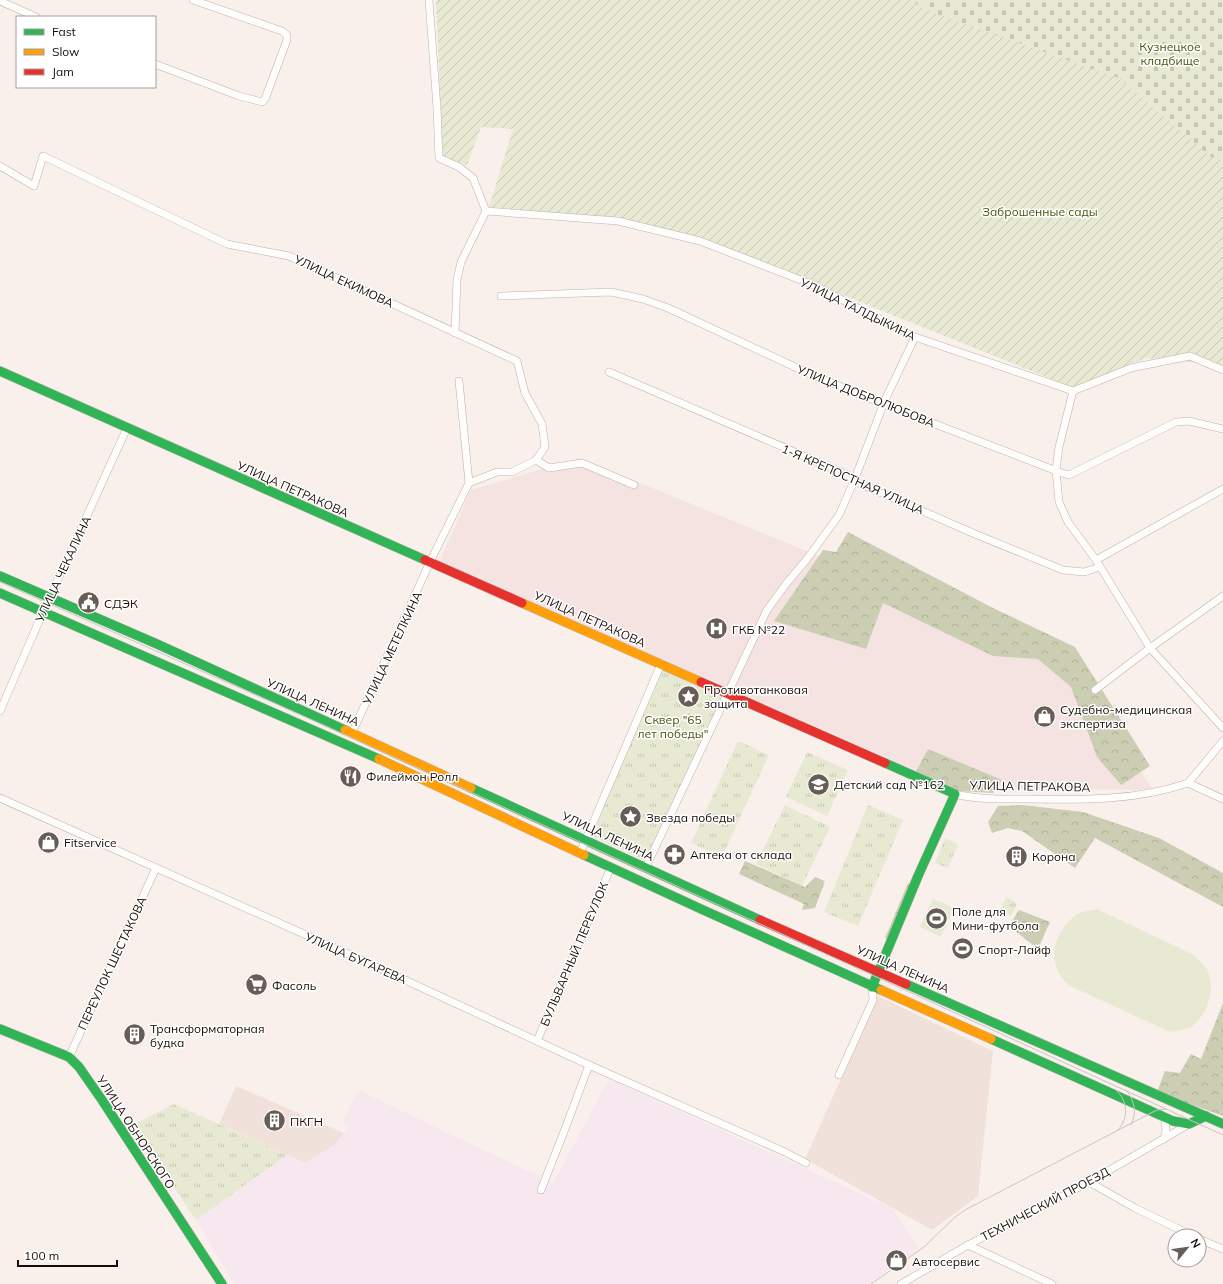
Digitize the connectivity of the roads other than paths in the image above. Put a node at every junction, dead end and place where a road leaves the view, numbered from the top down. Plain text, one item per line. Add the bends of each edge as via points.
1 (193, 0) edge
2 (429, 0) edge
3 (0, 1) edge
4 (34, 16) edge
5 (156, 64) edge
6 (0, 166) edge
7 (486, 212) junction
8 (501, 296) dead end
9 (455, 333) junction
10 (915, 337) junction
11 (1223, 370) edge
12 (0, 371) edge
13 (609, 372) dead end
14 (459, 381) dead end
15 (1073, 391) junction
16 (883, 404) junction
17 (127, 428) junction
18 (1223, 429) edge
19 (536, 460) junction
20 (1056, 470) junction
21 (854, 481) junction
22 (469, 483) junction
23 (634, 485) dead end
24 (1223, 489) edge
25 (430, 562) junction
26 (1098, 564) junction
27 (0, 576) edge
28 (0, 593) edge
29 (1223, 596) edge
30 (49, 597) junction
31 (43, 612) junction
32 (1150, 648) junction
33 (662, 664) junction
34 (1095, 690) dead end
35 (728, 694) junction
36 (0, 711) edge
37 (1223, 728) edge
38 (352, 734) junction
39 (1223, 741) edge
40 (1188, 783) junction
41 (955, 794) junction
42 (0, 798) edge
43 (1223, 799) edge
44 (586, 839) junction
45 (580, 853) junction
46 (646, 867) junction
47 (156, 868) junction
48 (611, 868) junction
49 (878, 971) junction
50 (872, 987) junction
51 (0, 1029) edge
52 (537, 1041) junction
53 (69, 1057) junction
54 (589, 1065) junction
55 (839, 1075) dead end
56 (1206, 1116) junction
57 (1165, 1118) junction
58 (1189, 1124) junction
59 (1223, 1124) edge
60 (1164, 1139) junction
61 (806, 1163) dead end
62 (1089, 1182) junction
63 (541, 1190) dead end
64 (1176, 1228) edge
65 (1207, 1242) edge
66 (968, 1246) junction
67 (1223, 1249) edge
68 (222, 1284) edge
69 (901, 1284) edge
70 (1052, 1284) edge

1 - 5 street via 282,31 287,35 265,99 257,102
2 - 7 street via 438,158 459,167 473,178
3 - 4 street
6 - 9 street, УЛИЦА ЕКИМОВА via 34,186 43,156 227,244 289,256
7 - 9 street via 461,262 457,280
7 - 10 street, УЛИЦА ТАЛДЫКИНА via 618,221 700,241 811,284
8 - 16 street, УЛИЦА ДОБРОЛЮБОВА via 611,292 643,299
9 - 19 street, УЛИЦА ЕКИМОВА via 517,361 525,393 542,424 545,447
10 - 15 street, УЛИЦА ТАЛДЫКИНА
10 - 16 street
11 - 15 street via 1190,356 1131,368
12 - 17 main road, УЛИЦА ПЕТРАКОВА
13 - 21 street, 1-Я КРЕПОСТНАЯ УЛИЦА via 848,475
14 - 22 street
15 - 20 street
16 - 20 street, УЛИЦА ДОБРОЛЮБОВА
16 - 21 street
17 - 25 main road, УЛИЦА ПЕТРАКОВА
17 - 30 street, УЛИЦА ЧЕКАЛИНА
18 - 20 street, УЛИЦА ДОБРОЛЮБОВА via 1189,421 1176,422 1069,475
19 - 22 street via 512,472 497,472
19 - 23 street via 549,468 582,463
20 - 26 street via 1059,502 1068,522
21 - 26 street, 1-Я КРЕПОСТНАЯ УЛИЦА via 1063,570 1084,572
21 - 35 street via 839,515 768,610
22 - 25 street, УЛИЦА МЕТЕЛКИНА
24 - 26 street, 1-Я КРЕПОСТНАЯ УЛИЦА
25 - 33 main road, УЛИЦА ПЕТРАКОВА
25 - 38 street, УЛИЦА МЕТЕЛКИНА
26 - 32 street
27 - 30 main road, УЛИЦА ЛЕНИНА
28 - 31 main road, УЛИЦА ЛЕНИНА
29 - 32 street
30 - 31 street, УЛИЦА ЧЕКАЛИНА
30 - 38 main road, УЛИЦА ЛЕНИНА
31 - 36 street, УЛИЦА ЧЕКАЛИНА
31 - 45 main road, УЛИЦА ЛЕНИНА via 347,744
32 - 34 street
32 - 37 street
33 - 35 main road, УЛИЦА ПЕТРАКОВА
33 - 44 street
35 - 41 main road, УЛИЦА ПЕТРАКОВА
35 - 46 street
38 - 44 main road, УЛИЦА ЛЕНИНА
39 - 40 street
40 - 41 street, УЛИЦА ПЕТРАКОВА via 1169,790 1118,799 972,798
40 - 43 street
41 - 49 main road
42 - 47 street, УЛИЦА БУГАРЕВА
44 - 45 street
44 - 46 main road, УЛИЦА ЛЕНИНА
45 - 48 main road, УЛИЦА ЛЕНИНА
46 - 49 main road, УЛИЦА ЛЕНИНА
47 - 52 street, УЛИЦА БУГАРЕВА
47 - 53 street, ПЕРЕУЛОК ШЕСТАКОВА
48 - 50 main road, УЛИЦА ЛЕНИНА
48 - 52 street, БУЛЬВАРНЫЙ ПЕРЕУЛОК
49 - 50 main road
49 - 56 main road, УЛИЦА ЛЕНИНА
50 - 55 street via 873,1000
50 - 57 main road, УЛИЦА ЛЕНИНА
51 - 53 main road, УЛИЦА ОБНОРСКОГО
52 - 54 street, УЛИЦА БУГАРЕВА
53 - 68 main road, УЛИЦА ОБНОРСКОГО via 102,1100
54 - 61 street, УЛИЦА БУГАРЕВА
54 - 63 street
56 - 58 main road
56 - 59 main road, УЛИЦА ЛЕНИНА
57 - 58 main road, УЛИЦА ЛЕНИНА
57 - 60 street
58 - 60 street, ТЕХНИЧЕСКИЙ ПРОЕЗД
60 - 62 street, ТЕХНИЧЕСКИЙ ПРОЕЗД
62 - 64 street
62 - 66 street, ТЕХНИЧЕСКИЙ ПРОЕЗД
65 - 67 street
66 - 69 street, ТЕХНИЧЕСКИЙ ПРОЕЗД
66 - 70 street

